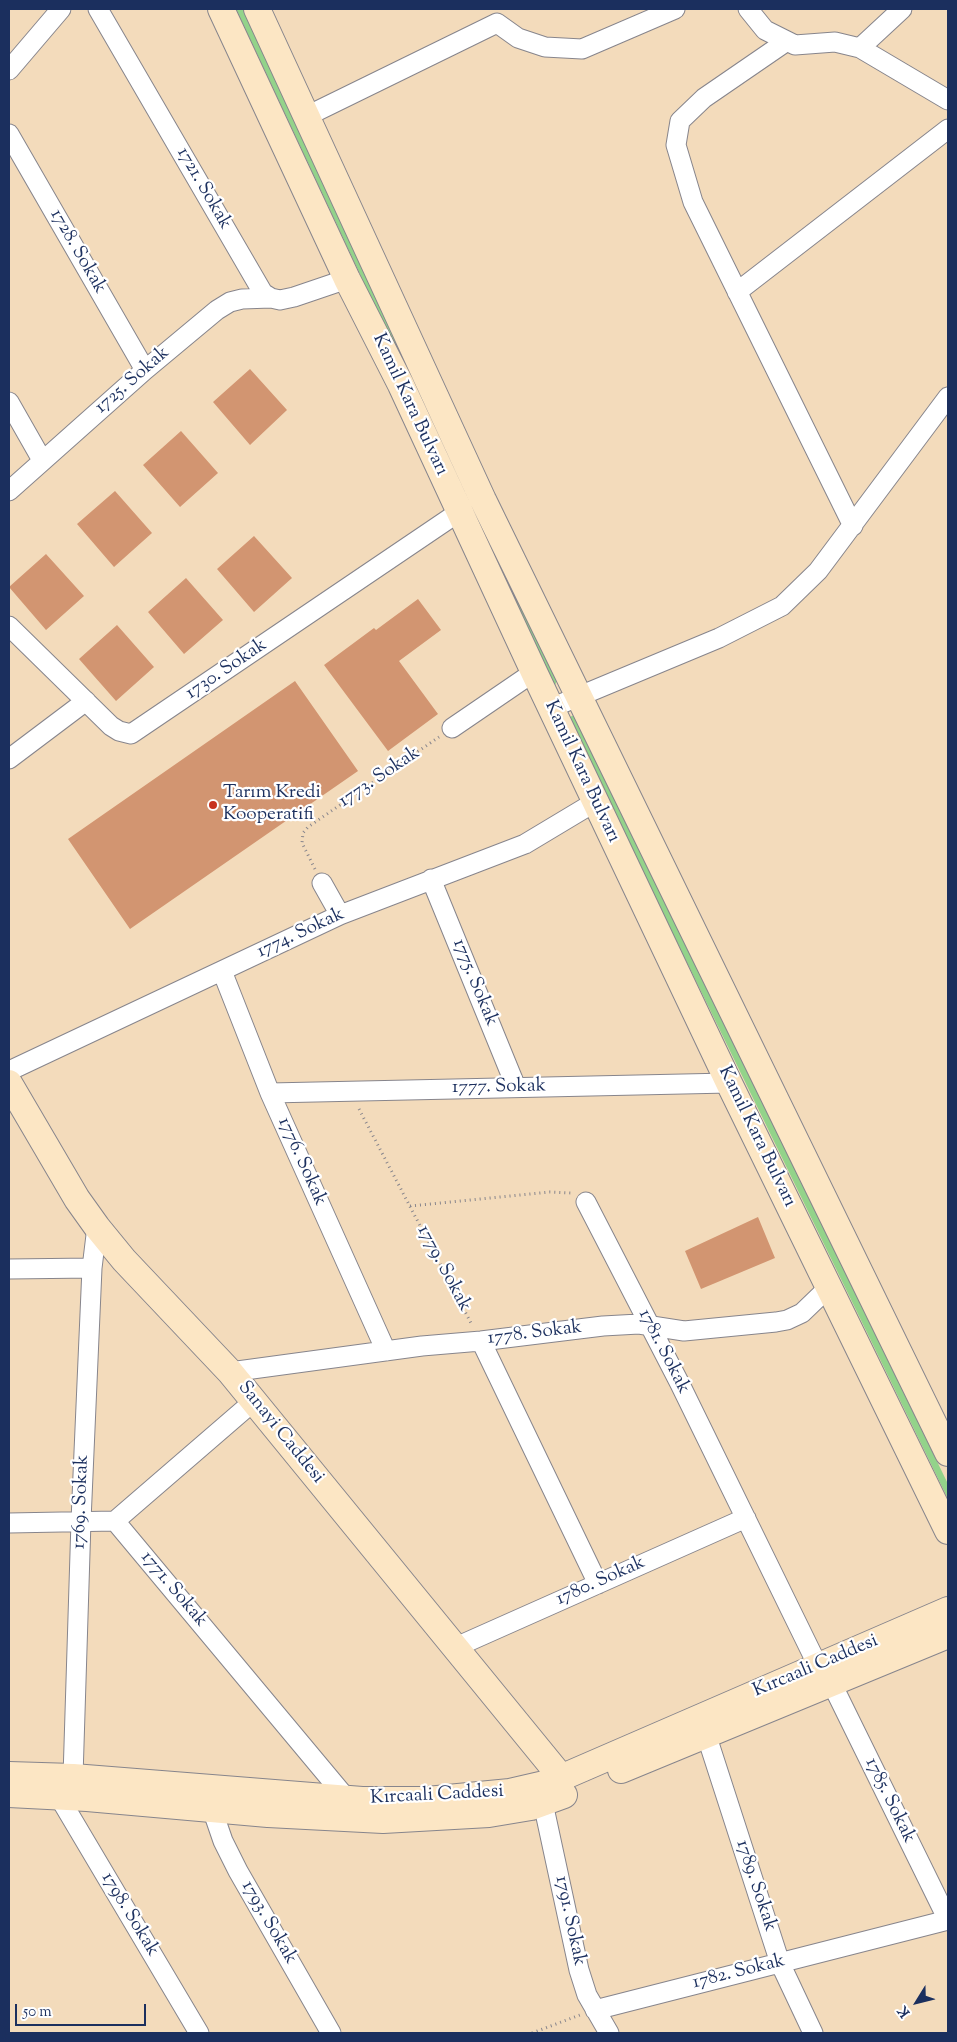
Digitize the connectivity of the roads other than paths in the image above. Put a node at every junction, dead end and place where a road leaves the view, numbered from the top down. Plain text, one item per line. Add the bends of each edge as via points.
1 (61, 9) edge
2 (98, 9) edge
3 (221, 9) edge
4 (257, 9) edge
5 (675, 9) edge
6 (748, 9) edge
7 (902, 9) edge
8 (787, 41) junction
9 (860, 48) junction
10 (9, 70) edge
11 (948, 100) edge
12 (307, 116) junction
13 (948, 128) edge
14 (9, 134) edge
15 (347, 279) junction
16 (737, 292) junction
17 (271, 298) junction
18 (145, 370) junction
19 (948, 397) edge
20 (9, 402) edge
21 (42, 460) junction
22 (9, 491) edge
23 (459, 512) junction
24 (853, 526) junction
25 (9, 626) edge
26 (534, 672) junction
27 (580, 697) junction
28 (86, 701) junction
29 (551, 708) junction
30 (452, 728) road end
31 (9, 759) edge
32 (595, 802) junction
33 (432, 879) junction
34 (322, 883) road end
35 (340, 915) junction
36 (222, 971) junction
37 (9, 1071) edge
38 (9, 1083) edge
39 (729, 1083) junction
40 (516, 1087) junction
41 (270, 1092) junction
42 (586, 1202) road end
43 (97, 1227) junction
44 (92, 1268) junction
45 (9, 1269) edge
46 (829, 1287) junction
47 (651, 1327) junction
48 (481, 1341) junction
49 (386, 1350) junction
50 (230, 1372) junction
51 (254, 1401) junction
52 (948, 1453) edge
53 (746, 1518) junction
54 (81, 1521) junction
55 (115, 1521) junction
56 (9, 1523) edge
57 (948, 1531) edge
58 (598, 1584) junction
59 (948, 1610) edge
60 (948, 1635) edge
61 (456, 1647) junction
62 (824, 1674) junction
63 (706, 1734) junction
64 (9, 1775) edge
65 (561, 1776) junction
66 (66, 1787) junction
67 (9, 1794) edge
68 (347, 1799) junction
69 (543, 1803) junction
70 (212, 1809) junction
71 (948, 1920) edge
72 (780, 1963) junction
73 (595, 2010) junction
74 (199, 2033) edge
75 (331, 2033) edge
76 (609, 2033) edge
77 (813, 2033) edge

1 - 10 street
2 - 17 street, 1721. Sokak via 255,281
3 - 15 main road, Kamil Kara Bulvarı
4 - 12 main road, Kamil Kara Bulvarı
5 - 12 street via 582,49 545,47 518,38 497,23
6 - 8 street via 765,30
7 - 9 street
8 - 9 street via 795,45 835,42
8 - 16 street via 704,98 680,120 676,145 694,202
9 - 11 street
12 - 27 main road, Kamil Kara Bulvarı via 483,500
13 - 16 street
14 - 18 street, 1728. Sokak
15 - 17 street via 294,297
15 - 23 main road, Kamil Kara Bulvarı via 401,385
16 - 24 street
17 - 18 street, 1725. Sokak via 242,299 217,310
18 - 21 street, 1725. Sokak
19 - 24 street
20 - 21 street
21 - 22 street, 1725. Sokak
23 - 26 main road, Kamil Kara Bulvarı
23 - 28 street, 1730. Sokak via 137,732 118,732
24 - 27 street via 818,570 782,606 719,638
25 - 28 street, 1730. Sokak
26 - 29 main road, Kamil Kara Bulvarı
26 - 30 street
27 - 29 street
27 - 52 main road, Kamil Kara Bulvarı
28 - 31 street
29 - 32 main road, Kamil Kara Bulvarı
32 - 33 street, 1774. Sokak via 525,844
32 - 39 main road, Kamil Kara Bulvarı
33 - 35 street, 1774. Sokak
33 - 40 street, 1775. Sokak
34 - 35 street
35 - 36 street, 1774. Sokak
36 - 37 street, 1774. Sokak
36 - 41 street, 1776. Sokak
38 - 43 main road, Sanayi Caddesi
39 - 40 street, 1777. Sokak
39 - 46 main road, Kamil Kara Bulvarı
40 - 41 street, 1777. Sokak
41 - 49 street, 1776. Sokak
42 - 47 street, 1781. Sokak
43 - 44 street, 1769. Sokak
43 - 50 main road, Sanayi Caddesi
44 - 45 street
44 - 54 street, 1769. Sokak
46 - 47 street, 1778. Sokak via 808,1308 787,1320 684,1331
46 - 57 main road, Kamil Kara Bulvarı
47 - 48 street, 1778. Sokak via 633,1324 603,1326
47 - 53 street, 1781. Sokak
48 - 49 street, 1778. Sokak
48 - 58 street
49 - 50 street, 1778. Sokak
50 - 51 main road, Sanayi Caddesi
51 - 55 street
51 - 61 main road, Sanayi Caddesi
53 - 58 street, 1780. Sokak
53 - 62 street, 1781. Sokak
54 - 55 street
54 - 56 street
54 - 66 street, 1769. Sokak
55 - 68 street, 1771. Sokak
58 - 61 street, 1780. Sokak
59 - 62 main road, Kırcaali Caddesi
60 - 62 main road, Kırcaali Caddesi
61 - 65 main road, Sanayi Caddesi
62 - 63 main road, Kırcaali Caddesi
62 - 65 main road, Kırcaali Caddesi
62 - 71 street, 1785. Sokak
63 - 69 main road, Kırcaali Caddesi
63 - 72 street, 1789. Sokak
64 - 66 main road, Kırcaali Caddesi
65 - 68 main road, Kırcaali Caddesi via 533,1787 472,1797
66 - 67 main road, Kırcaali Caddesi
66 - 68 main road, Kırcaali Caddesi
66 - 70 main road, Kırcaali Caddesi
66 - 74 street, 1798. Sokak
69 - 70 main road, Kırcaali Caddesi via 489,1814 384,1820
69 - 73 street, 1791. Sokak via 579,1970
70 - 75 street, 1793. Sokak via 238,1871
71 - 72 street, 1782. Sokak
72 - 73 street, 1782. Sokak
72 - 77 street, 1789. Sokak
73 - 76 street, 1791. Sokak

